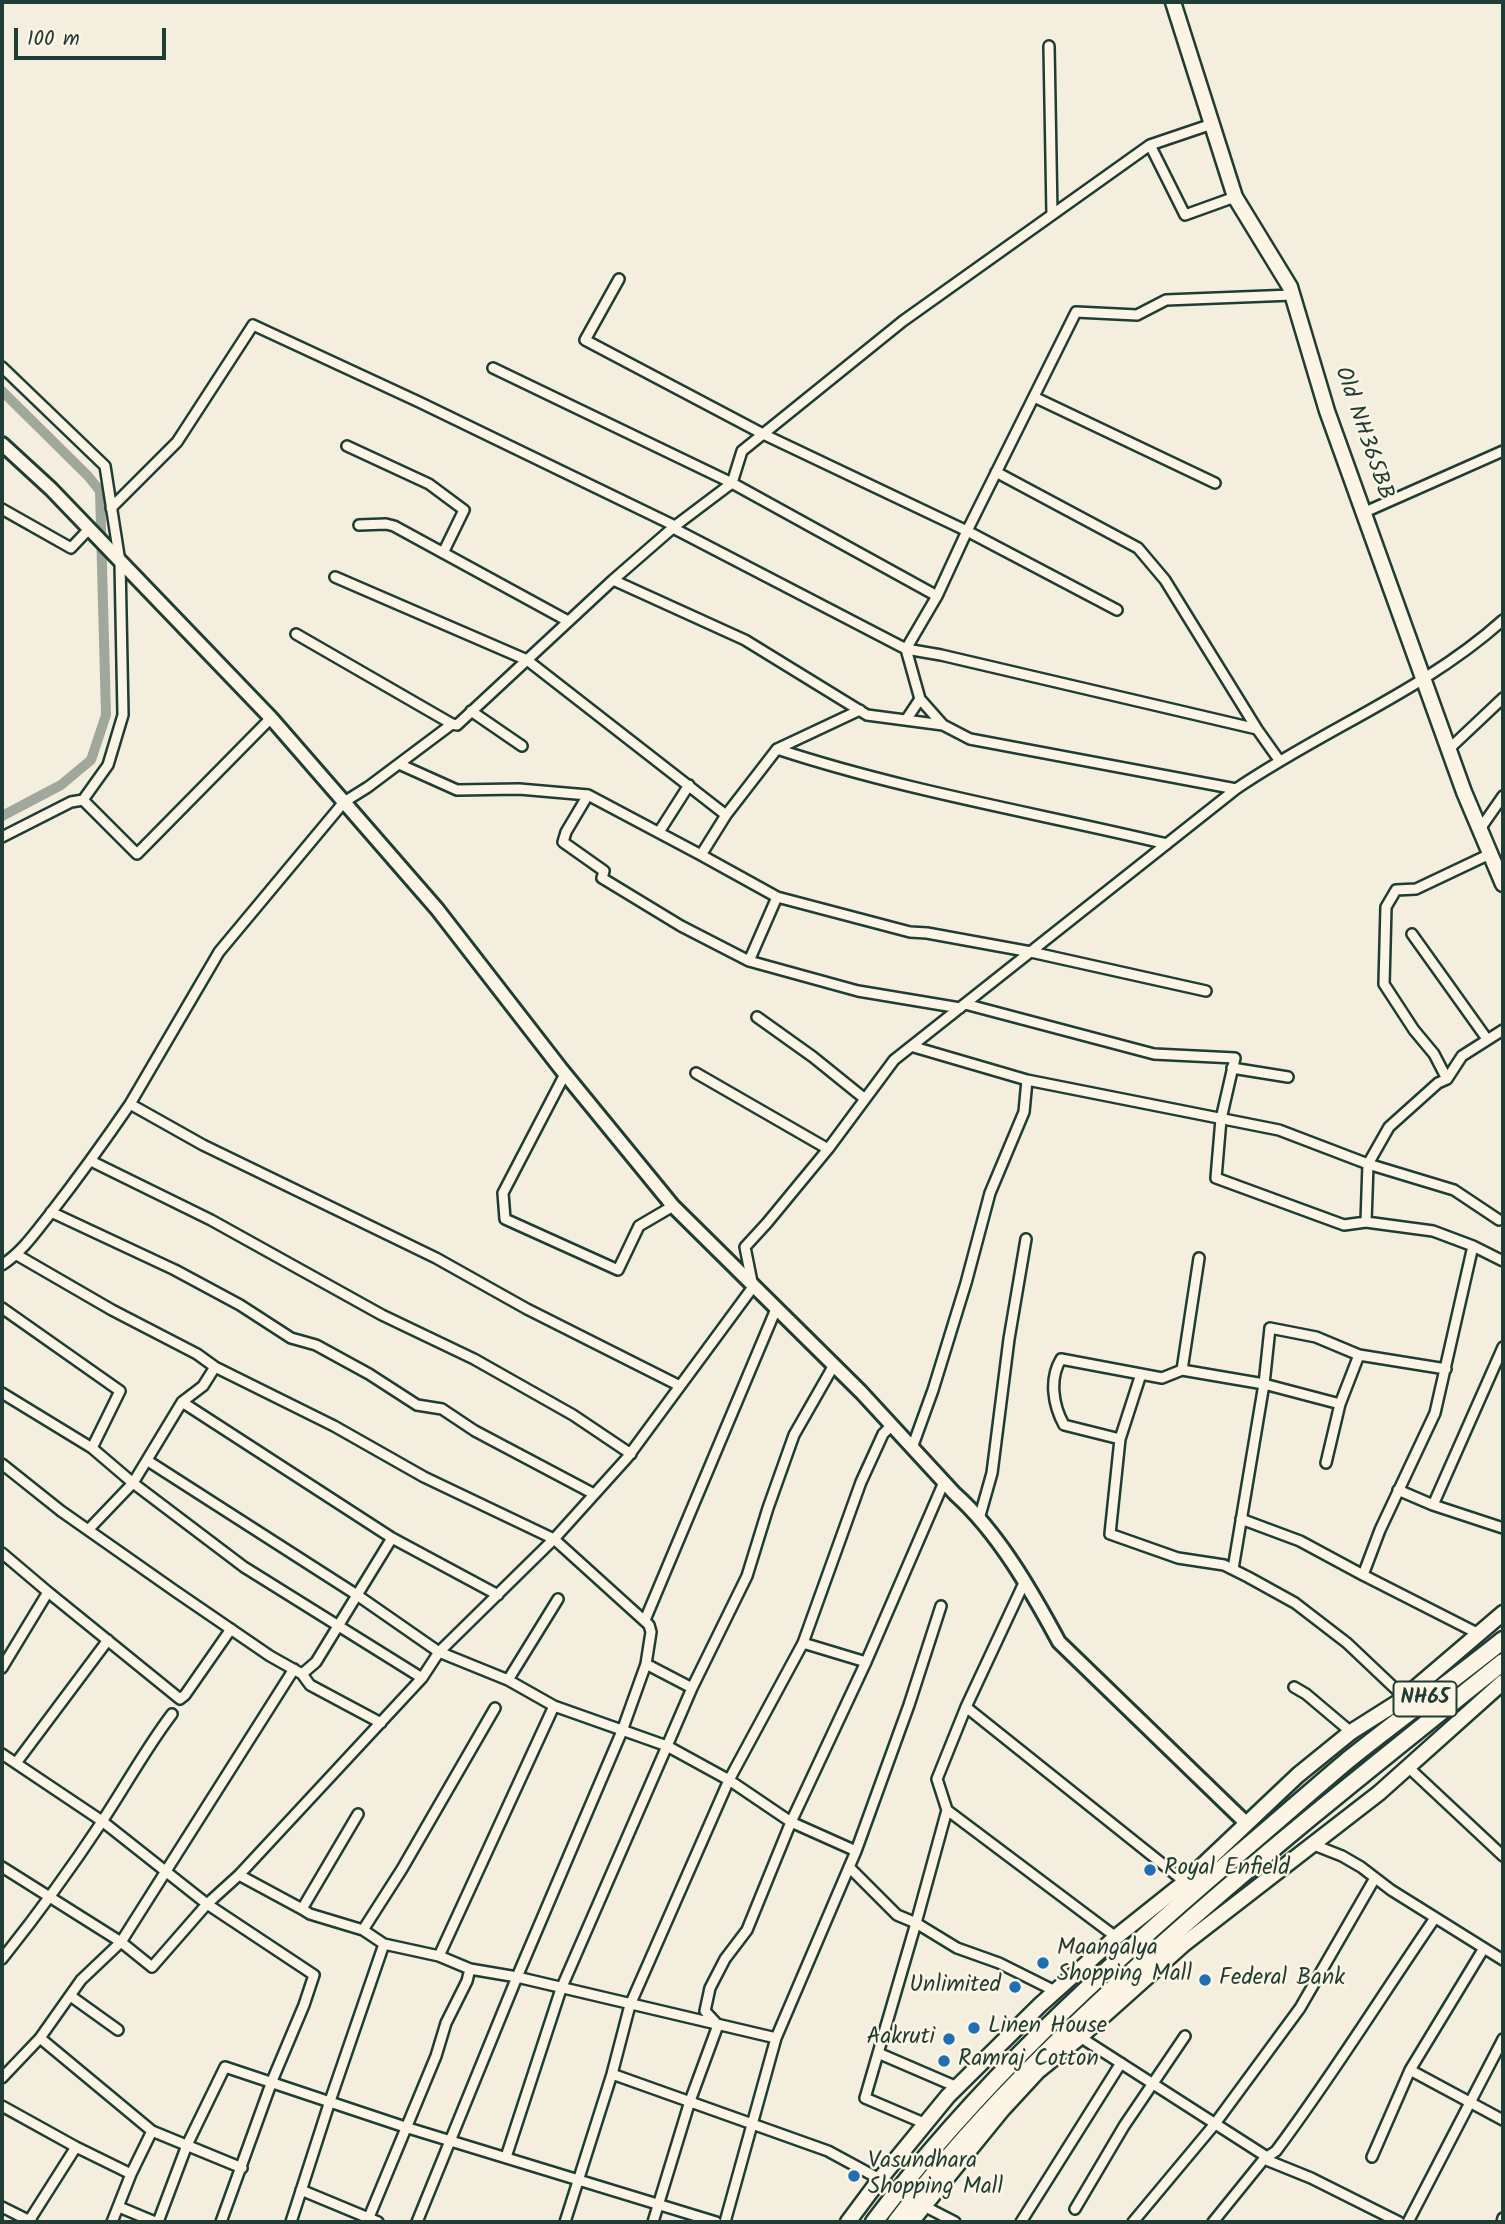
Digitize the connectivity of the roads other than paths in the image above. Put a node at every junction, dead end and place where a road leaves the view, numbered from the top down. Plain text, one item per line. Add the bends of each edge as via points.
1 (1173, 2) edge
2 (1049, 46) dead end
3 (1212, 124) junction
4 (1150, 145) junction
5 (1235, 197) junction
6 (1052, 215) junction
7 (619, 279) dead end
8 (1292, 295) junction
9 (2, 367) edge
10 (494, 368) dead end
11 (1034, 397) junction
12 (763, 434) junction
13 (2, 444) edge
14 (347, 446) dead end
15 (1503, 450) edge
16 (996, 472) junction
17 (732, 483) junction
18 (1215, 483) dead end
19 (111, 508) junction
20 (2, 509) edge
21 (1365, 512) junction
22 (359, 525) dead end
23 (674, 527) junction
24 (89, 530) junction
25 (967, 531) junction
26 (443, 553) junction
27 (120, 562) junction
28 (335, 577) dead end
29 (613, 580) junction
30 (937, 596) junction
31 (1117, 610) dead end
32 (1503, 620) edge
33 (568, 621) junction
34 (296, 634) dead end
35 (906, 649) junction
36 (527, 660) junction
37 (1425, 680) junction
38 (1503, 698) edge
39 (920, 699) junction
40 (860, 710) junction
41 (471, 712) junction
42 (271, 718) junction
43 (906, 720) junction
44 (452, 723) junction
45 (943, 725) junction
46 (1257, 729) junction
47 (522, 746) dead end
48 (777, 749) junction
49 (1449, 749) junction
50 (1279, 760) junction
51 (399, 764) junction
52 (689, 785) junction
53 (1236, 789) junction
54 (589, 795) junction
55 (1503, 796) edge
56 (83, 800) junction
57 (344, 802) junction
58 (726, 815) junction
59 (1479, 829) junction
60 (659, 832) junction
61 (2, 837) edge
62 (1167, 844) junction
63 (1492, 853) junction
64 (701, 855) junction
65 (1503, 884) edge
66 (776, 897) junction
67 (1412, 934) dead end
68 (1031, 952) junction
69 (749, 961) junction
70 (1206, 991) dead end
71 (963, 1006) junction
72 (757, 1017) dead end
73 (1503, 1030) edge
74 (1487, 1039) junction
75 (914, 1046) junction
76 (1233, 1068) junction
77 (696, 1073) dead end
78 (565, 1074) junction
79 (1288, 1077) dead end
80 (1447, 1079) junction
81 (1027, 1080) junction
82 (865, 1099) junction
83 (130, 1104) junction
84 (1221, 1119) junction
85 (828, 1149) junction
86 (92, 1161) junction
87 (1368, 1164) junction
88 (673, 1206) junction
89 (51, 1212) junction
90 (1499, 1220) dead end
91 (1366, 1222) junction
92 (1026, 1239) dead end
93 (1473, 1246) junction
94 (17, 1255) junction
95 (1199, 1258) dead end
96 (1503, 1261) edge
97 (2, 1265) edge
98 (753, 1287) junction
99 (2, 1308) edge
100 (776, 1309) junction
101 (1503, 1347) edge
102 (1359, 1355) junction
103 (834, 1365) junction
104 (215, 1367) junction
105 (1446, 1369) junction
106 (1182, 1370) junction
107 (1141, 1374) junction
108 (1264, 1384) junction
109 (680, 1386) junction
110 (2, 1393) edge
111 (182, 1402) junction
112 (1340, 1404) junction
113 (892, 1425) junction
114 (1120, 1439) junction
115 (92, 1448) junction
116 (912, 1448) junction
117 (631, 1454) junction
118 (148, 1461) junction
119 (1326, 1463) dead end
120 (2, 1464) edge
121 (944, 1482) junction
122 (132, 1483) junction
123 (1398, 1490) junction
124 (594, 1494) junction
125 (1433, 1505) junction
126 (979, 1519) junction
127 (1241, 1519) junction
128 (1503, 1527) edge
129 (89, 1529) junction
130 (392, 1538) junction
131 (554, 1539) junction
132 (2, 1553) edge
133 (1233, 1569) junction
134 (1363, 1575) junction
135 (1024, 1583) junction
136 (48, 1592) junction
137 (357, 1595) junction
138 (498, 1595) junction
139 (558, 1599) dead end
140 (941, 1606) dead end
141 (1503, 1613) edge
142 (645, 1620) junction
143 (339, 1626) junction
144 (231, 1629) junction
145 (1479, 1634) junction
146 (108, 1640) junction
147 (1503, 1640) edge
148 (803, 1643) junction
149 (439, 1652) junction
150 (866, 1662) junction
151 (1503, 1662) edge
152 (646, 1664) junction
153 (2, 1668) edge
154 (298, 1671) junction
155 (422, 1678) junction
156 (508, 1680) junction
157 (1503, 1682) edge
158 (1294, 1687) dead end
159 (692, 1688) junction
160 (1404, 1696) junction
161 (554, 1706) junction
162 (966, 1707) junction
163 (495, 1708) dead end
164 (172, 1714) dead end
165 (381, 1723) junction
166 (622, 1731) junction
167 (1351, 1732) junction
168 (667, 1746) junction
169 (2, 1754) edge
170 (16, 1763) junction
171 (1408, 1767) junction
172 (729, 1780) junction
173 (947, 1810) junction
174 (358, 1814) dead end
175 (102, 1821) junction
176 (791, 1822) junction
177 (1246, 1823) junction
178 (1314, 1845) junction
179 (856, 1851) junction
180 (1503, 1856) edge
181 (2, 1867) edge
182 (849, 1867) junction
183 (167, 1871) junction
184 (239, 1875) junction
185 (1375, 1878) junction
186 (1185, 1882) junction
187 (51, 1897) junction
188 (206, 1903) junction
189 (302, 1909) junction
190 (1435, 1918) junction
191 (916, 1923) junction
192 (363, 1930) junction
193 (1116, 1937) junction
194 (121, 1942) junction
195 (384, 1944) junction
196 (1484, 1948) junction
197 (439, 1956) junction
198 (2, 1959) edge
199 (1503, 1960) edge
200 (470, 1969) junction
201 (517, 1977) junction
202 (561, 1989) junction
203 (1055, 1991) junction
204 (72, 1997) junction
205 (630, 2005) junction
206 (718, 2025) junction
207 (118, 2030) dead end
208 (1185, 2036) dead end
209 (1080, 2037) junction
210 (40, 2038) junction
211 (776, 2038) junction
212 (1503, 2039) edge
213 (878, 2053) junction
214 (1121, 2063) junction
215 (1410, 2070) junction
216 (612, 2074) junction
217 (2, 2078) edge
218 (272, 2081) junction
219 (1152, 2085) junction
220 (957, 2087) junction
221 (330, 2101) junction
222 (690, 2101) junction
223 (1469, 2102) junction
224 (2, 2106) edge
225 (1503, 2120) edge
226 (926, 2124) junction
227 (1214, 2124) junction
228 (753, 2125) junction
229 (405, 2127) junction
230 (152, 2131) junction
231 (449, 2141) junction
232 (187, 2146) junction
233 (76, 2147) junction
234 (506, 2157) junction
235 (1372, 2157) dead end
236 (1265, 2158) junction
237 (242, 2168) junction
238 (131, 2174) junction
239 (579, 2179) junction
240 (883, 2181) junction
241 (302, 2190) junction
242 (660, 2205) junction
243 (923, 2205) junction
244 (2, 2207) edge
245 (119, 2207) junction
246 (1075, 2209) dead end
247 (371, 2221) edge
248 (31, 2222) edge
249 (112, 2222) edge
250 (157, 2222) edge
251 (221, 2222) edge
252 (291, 2222) edge
253 (417, 2222) edge
254 (565, 2222) edge
255 (653, 2222) edge
256 (716, 2222) edge
257 (725, 2222) edge
258 (848, 2222) edge
259 (874, 2222) edge
260 (896, 2222) edge
261 (911, 2222) edge
262 (956, 2222) edge
263 (1021, 2222) edge
264 (1133, 2222) edge
265 (1213, 2222) edge
266 (1399, 2222) edge
267 (1408, 2222) edge

1 - 3 main road, Old NH365BB
2 - 6 street
3 - 4 street
3 - 5 main road, Old NH365BB
4 - 5 street via 1185,215
4 - 6 street
5 - 8 main road, Old NH365BB
6 - 12 street via 903,321
7 - 12 street via 585,340
8 - 11 street via 1166,300 1138,315 1076,312
8 - 21 main road, Old NH365BB via 1327,411
9 - 19 street via 105,466
10 - 17 street
11 - 16 street
11 - 18 street
12 - 17 street via 742,451
12 - 25 street
13 - 24 street
14 - 26 street via 429,484 464,510
15 - 21 street
16 - 25 street
16 - 46 street via 1138,548 1165,580
17 - 23 street
17 - 30 street
19 - 23 street via 177,442 253,325
19 - 27 street
20 - 24 street via 71,548
21 - 37 main road, Old NH365BB
22 - 26 street via 394,526
23 - 29 street
23 - 35 street
24 - 27 street
25 - 30 street
25 - 31 street
26 - 33 street
27 - 42 street
27 - 56 street via 123,715 108,765
28 - 36 street
29 - 33 street
29 - 40 street via 745,640
30 - 35 street
32 - 37 street via 1475,646
33 - 36 street
34 - 44 street
35 - 39 street
35 - 46 street
36 - 41 street
36 - 52 street
37 - 49 main road, Old NH365BB
37 - 50 street
38 - 49 street
39 - 43 street
39 - 45 street
40 - 43 street
40 - 48 street
41 - 44 street via 457,725
41 - 47 street
42 - 56 street via 137,854
42 - 57 street
43 - 45 street
44 - 51 street
45 - 53 street via 970,739
46 - 50 street
48 - 58 street
48 - 62 street via 934,793
49 - 59 main road, Old NH365BB
50 - 53 street
51 - 54 street via 457,790
51 - 57 street
52 - 58 street
52 - 60 street
53 - 62 street
54 - 60 street
54 - 69 street via 563,842 604,871 602,878
55 - 59 street
56 - 61 street
57 - 78 street via 437,909
57 - 83 street via 219,952
58 - 64 street
59 - 63 main road, Old NH365BB
60 - 64 street
62 - 68 street
63 - 65 main road, Old NH365BB
63 - 80 street via 1416,889 1396,890 1385,907 1384,984
64 - 66 street
66 - 68 street via 910,932
66 - 69 street
67 - 74 street
68 - 70 street
68 - 71 street
69 - 71 street via 858,991
71 - 75 street
71 - 76 street via 1154,1054 1235,1058
72 - 82 street
73 - 74 street
74 - 80 street via 1462,1056
75 - 81 street
75 - 82 street via 894,1060
76 - 79 street
76 - 84 street
77 - 85 street
78 - 88 street
78 - 88 street via 503,1193 505,1219 618,1270 639,1226
80 - 87 street via 1389,1127
81 - 84 street
81 - 116 street via 1024,1112 990,1193 962,1297
82 - 85 street
83 - 86 street
83 - 109 street
84 - 87 street via 1279,1130
84 - 91 street via 1216,1178 1344,1225
85 - 98 street via 744,1247
86 - 89 street
86 - 117 street via 474,1359
87 - 90 street via 1454,1190
87 - 91 street
88 - 98 street
89 - 94 street
89 - 124 street via 175,1270 291,1338 327,1350 417,1405 442,1409
91 - 93 street via 1433,1231
92 - 126 street via 992,1473
93 - 96 street
93 - 105 street
94 - 97 street
94 - 104 street
95 - 106 street
98 - 100 street
98 - 109 street
99 - 115 street via 120,1391
100 - 103 street
100 - 142 street
101 - 125 street
102 - 105 street
102 - 108 street via 1317,1337 1270,1328
102 - 112 street
103 - 113 street
103 - 159 street via 794,1435 747,1576
104 - 111 street via 203,1386
104 - 131 street via 424,1477
105 - 123 street via 1435,1413
106 - 107 street via 1162,1378
106 - 108 street
107 - 114 street
107 - 114 street via 1061,1359 1054,1370 1056,1407 1064,1425
108 - 112 street
108 - 127 street
109 - 117 street
110 - 115 street
111 - 118 street
111 - 130 street
112 - 119 street
113 - 116 street
113 - 148 street via 883,1434 861,1482
114 - 133 street via 1111,1534 1178,1558
115 - 122 street
116 - 121 street
117 - 124 street
118 - 122 street
118 - 137 street
120 - 129 street
121 - 126 street
121 - 150 street
122 - 129 street
122 - 143 street via 244,1567
123 - 125 street
123 - 134 street
124 - 131 street
125 - 128 street
126 - 135 street
127 - 133 street
127 - 134 street via 1300,1541
129 - 144 street
130 - 137 street
130 - 138 street
131 - 138 street
131 - 142 street
132 - 136 street
133 - 160 street via 1296,1603
134 - 145 street
135 - 162 street
135 - 177 street via 1059,1642
136 - 146 street
136 - 153 street
137 - 143 street
137 - 149 street
138 - 149 street
139 - 156 street
140 - 179 street
141 - 145 main road
142 - 152 street via 650,1632
143 - 154 street via 316,1662
143 - 155 street
144 - 146 street via 180,1699
144 - 154 street
145 - 160 main road
146 - 170 street
147 - 259 highway, NH65 via 1348,1760 1037,2034 968,2107
148 - 150 street
148 - 172 street
149 - 155 street
149 - 156 street
150 - 176 street
151 - 260 highway, NH65 via 1216,1895 1097,2002 997,2102
152 - 159 street
152 - 166 street
154 - 165 street via 310,1685
154 - 183 street
155 - 165 street
156 - 161 street
157 - 171 main road
158 - 167 street
159 - 168 street
160 - 167 main road
161 - 166 street
161 - 197 street
162 - 173 street via 937,1779
162 - 186 street
163 - 192 street
164 - 175 street
165 - 184 street
166 - 168 street
166 - 201 street
167 - 177 main road
168 - 172 street
168 - 202 street
169 - 170 street
170 - 175 street
171 - 178 main road
171 - 180 street
172 - 176 street
172 - 205 street
173 - 191 street
173 - 193 street
174 - 189 street
175 - 183 street
175 - 187 street
176 - 179 street
176 - 206 street via 747,1930 710,1989 705,2011
177 - 186 main road
178 - 185 street via 1342,1856
178 - 209 main road via 1184,1944
179 - 182 street
181 - 187 street
182 - 191 street via 897,1916
182 - 211 street
183 - 188 street
183 - 194 street
184 - 188 street
184 - 189 street
185 - 190 street
185 - 227 street via 1300,2008
186 - 193 main road
187 - 194 street
187 - 198 street
188 - 194 street via 152,1967
188 - 218 street via 314,1975
189 - 192 street
190 - 196 street
190 - 236 street via 1334,2073 1276,2151
191 - 203 street via 957,1948
191 - 213 street
192 - 195 street
193 - 203 main road
194 - 204 street via 82,1980
195 - 197 street
195 - 221 street
196 - 199 street
196 - 215 street
197 - 200 street
200 - 201 street
200 - 229 street
201 - 202 street
201 - 231 street
202 - 205 street
202 - 234 street
203 - 220 main road
204 - 207 street
204 - 210 street
205 - 206 street
205 - 216 street
206 - 211 street
206 - 222 street
208 - 219 street
209 - 214 street
209 - 243 main road via 1038,2071
210 - 217 street
210 - 230 street
211 - 228 street
212 - 223 street
213 - 220 street
213 - 226 street via 865,2098
214 - 219 street
214 - 263 street
215 - 223 street
215 - 235 street
216 - 222 street
216 - 239 street
218 - 221 street
218 - 232 street via 225,2067
218 - 237 street
219 - 227 street
219 - 246 street
220 - 226 main road
221 - 229 street
221 - 241 street
222 - 228 street
222 - 242 street
223 - 225 street
223 - 267 street
224 - 233 street
226 - 240 main road
227 - 236 street
227 - 264 street
228 - 240 street via 828,2151
228 - 257 street
229 - 231 street
229 - 247 street
230 - 232 street
230 - 238 street
231 - 234 street
231 - 253 street
232 - 237 street
232 - 250 street
233 - 238 street
233 - 248 street
234 - 239 street
236 - 265 street
236 - 266 street
237 - 251 street
238 - 245 street
239 - 242 street
239 - 254 street
240 - 258 main road
241 - 247 street
241 - 252 street
242 - 255 street
242 - 256 street
243 - 261 main road
243 - 262 street
244 - 248 street
245 - 249 street
245 - 250 street

